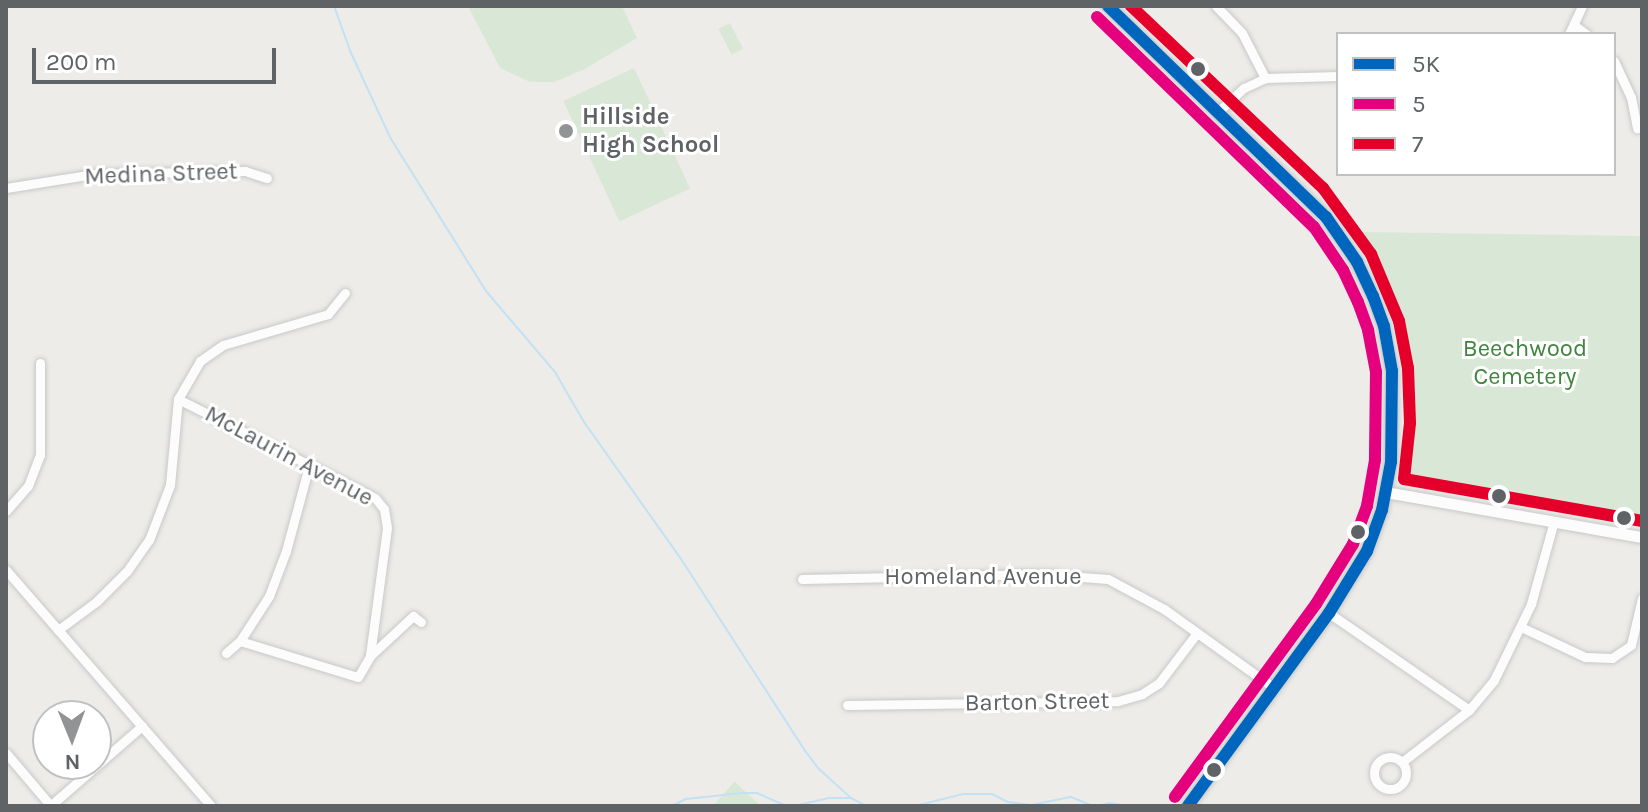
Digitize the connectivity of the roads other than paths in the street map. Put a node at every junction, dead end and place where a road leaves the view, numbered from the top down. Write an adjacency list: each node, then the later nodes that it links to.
1 (1108, 6): 8 (main road)
2 (1216, 6): 7 (street)
3 (1582, 6): 4 (street)
4 (1572, 30)
5 (1616, 65): 9 (street)
6 (1336, 76): 7 (street)
7 (1265, 78): 8 (street)
8 (1219, 111): 16 (main road)
9 (1637, 128)
10 (267, 178): 11 (street, Medina Street)
11 (6, 188)
12 (345, 293): 14 (street)
13 (40, 363): 17 (street)
14 (178, 399): 15 (street, McLaurin Avenue); 26 (street)
15 (309, 466): 28 (street); 30 (street, McLaurin Avenue)
16 (1386, 492): 18 (street); 23 (main road)
17 (6, 511)
18 (1554, 521): 19 (street); 25 (street)
19 (1642, 537)
20 (6, 570): 26 (street)
21 (802, 579): 27 (street, Homeland Avenue)
22 (1642, 598): 25 (street)
23 (1329, 613): 31 (main road); 33 (street)
24 (421, 622): 30 (street)
25 (1521, 627): 33 (street)
26 (58, 630): 34 (street)
27 (1197, 633): 31 (street, Homeland Avenue); 32 (street, Barton Street)
28 (240, 641): 29 (street); 30 (street)
29 (226, 653)
30 (374, 653)
31 (1274, 688): 39 (main road)
32 (847, 705)
33 (1469, 710): 36 (street)
34 (142, 726): 37 (street); 38 (street)
35 (6, 753): 37 (street)
36 (1402, 762)
37 (51, 806)
38 (211, 806)
39 (1188, 806)

